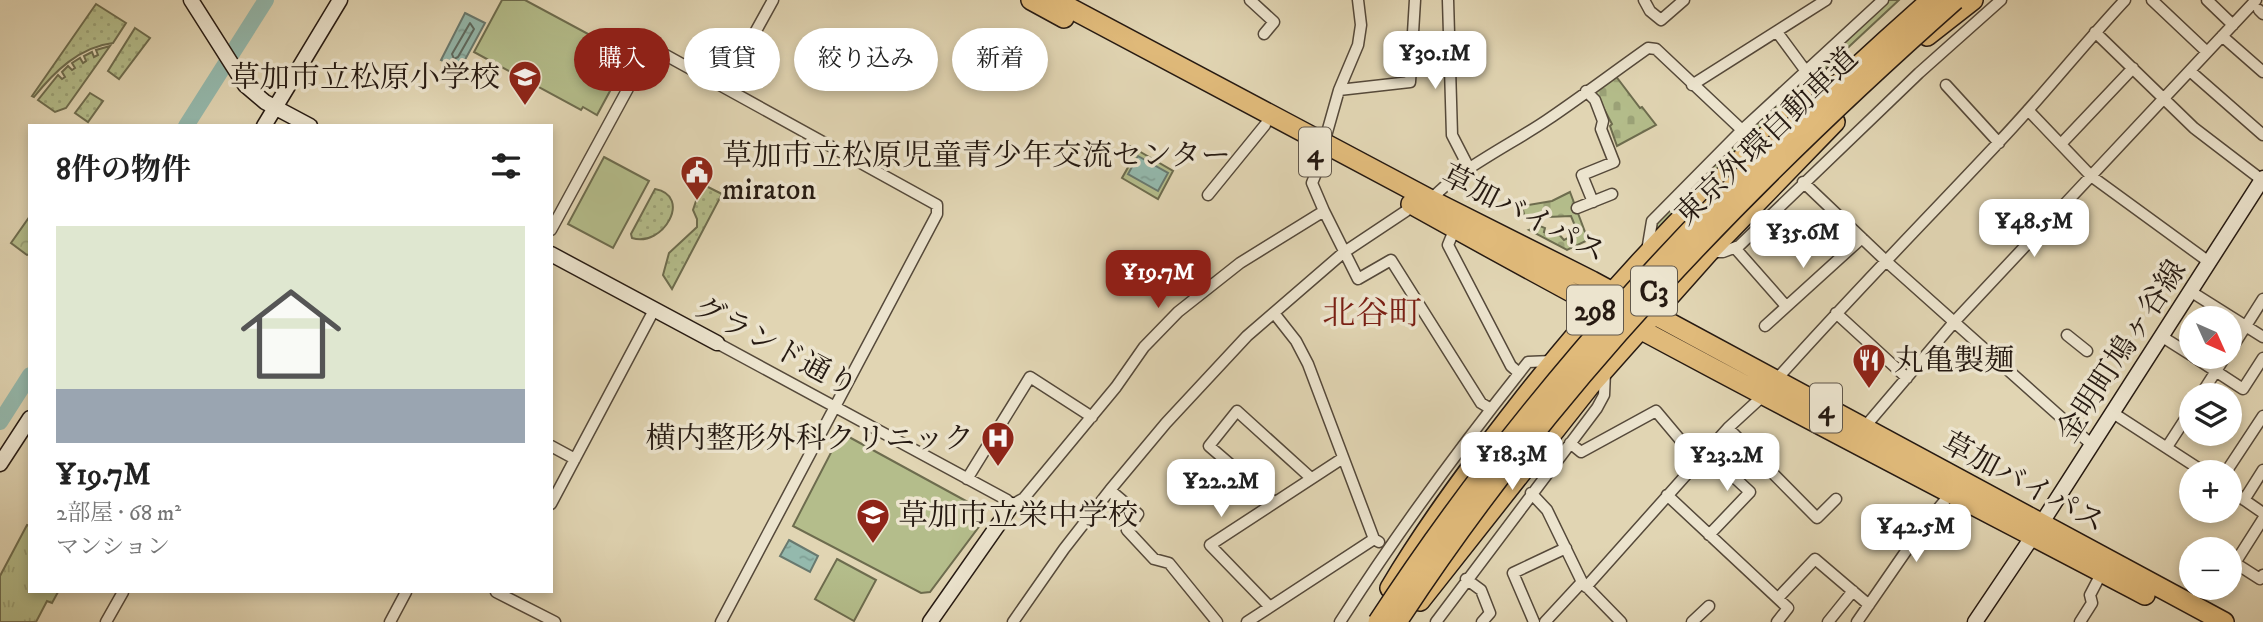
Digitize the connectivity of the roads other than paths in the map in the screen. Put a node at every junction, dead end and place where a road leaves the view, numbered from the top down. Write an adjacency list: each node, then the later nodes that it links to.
1 (191, 0): 44 (street)
2 (340, 0): 44 (street)
3 (773, 0): 25 (street)
4 (1031, 0): 48 (highway, 草加バイパス / 4)
5 (1055, 0): 53 (highway, 草加バイパス / 4)
6 (1250, 0): 28 (street)
7 (1358, 0): 40 (street)
8 (1415, 0): 40 (street)
9 (1448, 0): 54 (street)
10 (1644, 0): 11 (street)
11 (1684, 0)
12 (1826, 0): 26 (street)
13 (1883, 0): 34 (street)
14 (1918, 0): 35 (highway, 298)
15 (1931, 0): 168 (highway, 東京外環自動車道 / C3, bridge)
16 (1955, 0): 169 (highway, 東京外環自動車道 / C3, bridge)
17 (1965, 0): 30 (highway)
18 (1973, 0): 30 (highway)
19 (2001, 0): 57 (street)
20 (2125, 0): 27 (street)
21 (2152, 0): 31 (street)
22 (2207, 0): 24 (street)
23 (2259, 8): 24 (street)
24 (2233, 25): 29 (street)
25 (758, 28)
26 (1777, 32): 34 (street); 38 (street)
27 (2095, 32): 33 (street); 45 (street)
28 (1264, 34)
29 (2222, 37): 31 (street); 37 (street)
30 (1913, 47): 70 (highway)
31 (2207, 52): 36 (street)
32 (684, 65): 65 (street)
33 (2133, 68): 43 (street); 52 (street)
34 (1805, 70): 49 (street)
35 (1842, 70): 68 (highway, 298); 72 (highway, 298)
36 (2190, 71): 43 (street); 50 (street)
37 (2263, 72)
38 (1692, 85): 42 (street); 49 (street)
39 (1945, 85): 51 (street)
40 (1339, 90): 53 (street)
41 (732, 91): 106 (street)
42 (1586, 91): 54 (street); 61 (street)
43 (2165, 99): 55 (street); 56 (street)
44 (275, 108): 46 (street); 47 (street)
45 (2028, 110): 51 (street); 52 (street)
46 (265, 124)
47 (306, 124)
48 (1265, 124): 53 (highway, 草加バイパス / 4); 59 (street)
49 (1742, 130): 72 (street)
50 (2263, 135)
51 (1999, 143): 74 (street)
52 (2061, 145): 55 (street)
53 (1323, 149): 60 (highway, 草加バイパス / 4); 62 (highway, 草加バイパス / 4); 64 (street)
54 (1470, 170): 60 (street)
55 (2091, 176): 75 (street); 85 (street)
56 (2262, 179): 75 (street, 金明町鳩ヶ谷線)
57 (1803, 182): 67 (street); 69 (street)
58 (1612, 194): 61 (street)
59 (1208, 195)
60 (1432, 200): 76 (highway, 草加バイパス / 4)
61 (1593, 202): 63 (street)
62 (1412, 204): 66 (highway, 草加バイパス / 4); 71 (street)
63 (1577, 208)
64 (1324, 211): 71 (street); 109 (street)
65 (553, 226)
66 (1455, 228): 80 (highway, 草加バイパス / 4); 101 (street)
67 (1862, 238): 74 (street); 79 (street)
68 (1668, 241)
69 (1735, 248): 70 (street); 79 (street)
70 (1707, 250): 84 (highway)
71 (1343, 253): 82 (street); 107 (street)
72 (1647, 254): 76 (highway, 298)
73 (553, 255): 81 (street, グランド通り)
74 (1887, 262): 83 (street); 85 (street)
75 (2209, 262): 77 (street, 金明町鳩ヶ谷線)
76 (1612, 291): 80 (highway, 298); 84 (highway, 草加バイパス / 4)
77 (2190, 291): 87 (street); 91 (street, 金明町鳩ヶ谷線)
78 (2263, 299): 87 (street)
79 (1786, 306): 86 (street)
80 (1597, 307): 88 (highway, 草加バイパス / 4); 97 (highway, 298)
81 (654, 310): 93 (street, グランド通り); 121 (street)
82 (1274, 313): 120 (street); 129 (street)
83 (1836, 313): 102 (street); 105 (street)
84 (1654, 314): 88 (highway); 105 (highway, 草加バイパス / 4)
85 (1955, 321): 102 (street); 116 (street)
86 (1765, 326)
87 (2246, 326): 89 (street); 92 (street)
88 (1640, 330): 98 (highway); 105 (highway, 草加バイパス / 4)
89 (2242, 332)
90 (2067, 335): 95 (street)
91 (2161, 336): 94 (street); 108 (street, 金明町鳩ヶ谷線)
92 (2263, 337)
93 (717, 343): 106 (street, グランド通り)
94 (2179, 347)
95 (2087, 351)
96 (2263, 358): 100 (street)
97 (1555, 363): 101 (street); 167 (highway, 298)
98 (1605, 369): 115 (street); 157 (highway)
99 (2213, 369): 100 (street)
100 (2216, 371): 104 (street)
101 (1519, 373): 107 (street)
102 (1907, 378): 114 (street)
103 (1585, 382): 157 (highway)
104 (2208, 383)
105 (1770, 387): 112 (street); 114 (highway, 草加バイパス / 4); 130 (highway, 草加バイパス / 4)
106 (835, 407): 128 (street, グランド通り); 161 (street)
107 (1490, 409): 143 (street)
108 (2113, 413): 116 (street, 金明町鳩ヶ谷線); 118 (street)
109 (1092, 416): 128 (street); 137 (street)
110 (2263, 416): 123 (street)
111 (28, 421): 125 (street)
112 (1728, 428): 119 (street); 133 (street)
113 (2179, 428): 118 (street)
114 (1863, 429): 140 (highway, 草加バイパス / 4)
115 (1570, 443): 124 (street); 131 (street)
116 (2092, 445): 140 (street, 金明町鳩ヶ谷線)
117 (553, 447): 121 (street)
118 (2167, 447): 122 (street)
119 (1707, 452): 124 (street); 141 (street)
120 (1343, 458): 127 (street); 142 (street)
121 (575, 459): 134 (street)
122 (2186, 460)
123 (2234, 460)
124 (1698, 461): 132 (street)
125 (0, 464)
126 (2263, 470): 135 (street)
127 (1311, 478): 136 (street); 136 (street)
128 (967, 479): 137 (street, グランド通り)
129 (1110, 490): 163 (street); 164 (street)
130 (1952, 492): 140 (highway, 草加バイパス / 4); 154 (street)
131 (1531, 493): 144 (street); 147 (street)
132 (1667, 495): 141 (street); 148 (street)
133 (1836, 499)
134 (553, 500)
135 (2244, 500): 138 (street)
136 (1274, 502): 156 (street)
137 (1012, 505): 162 (street)
138 (2263, 513)
139 (2263, 519): 146 (street)
140 (2037, 530): 145 (highway, 草加バイパス / 4); 179 (street, 金明町鳩ヶ谷線); 182 (highway, 草加バイパス / 4)
141 (1709, 535): 153 (street)
142 (1374, 539): 143 (street); 156 (street)
143 (1388, 547): 166 (street)
144 (1566, 548): 148 (street); 172 (street)
145 (2102, 572): 180 (street); 181 (highway, 草加バイパス / 4)
146 (2263, 575)
147 (1466, 579): 170 (street); 171 (street)
148 (1584, 584): 173 (street); 174 (street)
149 (1853, 592): 153 (street); 154 (street); 177 (street)
150 (122, 593): 158 (street)
151 (405, 593): 159 (street)
152 (501, 593): 160 (street)
153 (1777, 598): 176 (street)
154 (1869, 605): 178 (street)
155 (1709, 606): 175 (street)
156 (1270, 607): 165 (street)
157 (1411, 614)
158 (106, 622)
159 (390, 622)
160 (555, 622)
161 (722, 622)
162 (930, 622)
163 (1013, 622)
164 (1217, 622)
165 (1247, 622)
166 (1340, 622)
167 (1368, 622)
168 (1378, 622)
169 (1397, 622)
170 (1436, 622)
171 (1482, 622)
172 (1534, 622)
173 (1545, 622)
174 (1621, 622)
175 (1692, 622)
176 (1777, 622)
177 (1828, 622)
178 (1857, 622)
179 (1975, 622)
180 (2080, 622)
181 (2197, 622)
182 (2224, 622)

